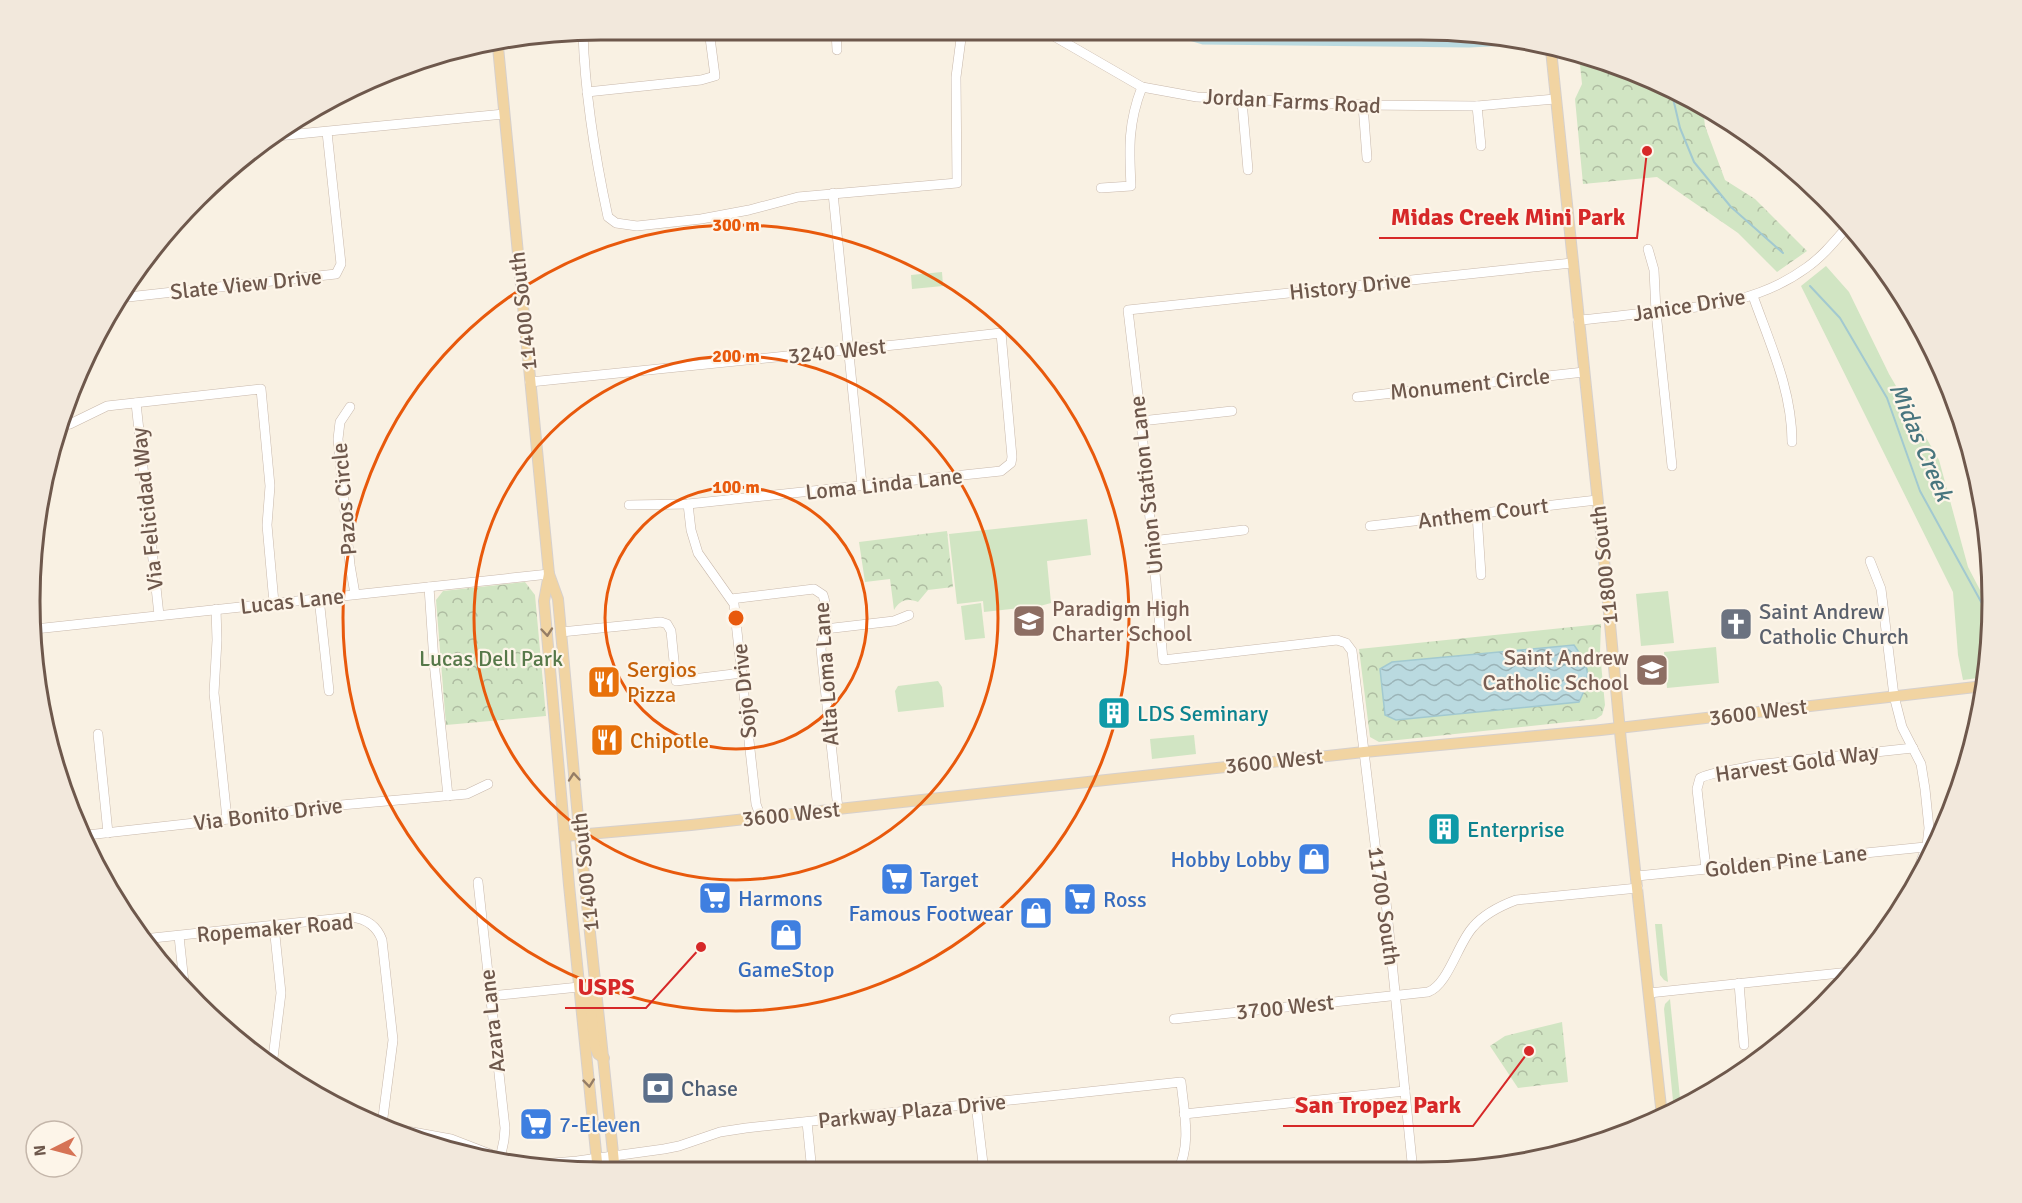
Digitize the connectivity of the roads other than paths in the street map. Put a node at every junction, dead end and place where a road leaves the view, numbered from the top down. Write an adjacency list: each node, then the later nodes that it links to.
1 (710, 40): 10 (street)
2 (836, 40): 7 (street)
3 (961, 40): 22 (street)
4 (1061, 40): 9 (street, Jordan Farms Road)
5 (584, 41): 10 (street)
6 (498, 50): 15 (main road, 11400 South)
7 (837, 50)
8 (1552, 56): 11 (main road, 11800 South)
9 (1142, 87): 12 (street, Jordan Farms Road); 21 (street)
10 (587, 92): 22 (street)
11 (1555, 99): 14 (street, Jordan Farms Road); 25 (main road, 11800 South)
12 (1242, 101): 13 (street, Jordan Farms Road); 20 (street)
13 (1363, 105): 14 (street, Jordan Farms Road); 19 (street)
14 (1477, 106): 18 (street)
15 (504, 114): 16 (street); 33 (main road, 11400 South)
16 (327, 132): 17 (street); 27 (street, Slate View Drive)
17 (290, 135)
18 (1481, 146)
19 (1367, 158)
20 (1248, 170)
21 (1101, 188)
22 (833, 193): 31 (street)
23 (1842, 232): 26 (street, Janice Drive)
24 (1648, 249): 29 (street)
25 (1572, 262): 28 (street, History Drive); 30 (main road, 11800 South)
26 (1753, 296): 29 (street, Janice Drive); 40 (street)
27 (131, 297)
28 (1128, 309): 38 (street, Union Station Lane)
29 (1656, 312): 30 (street, Janice Drive); 41 (street)
30 (1578, 320): 32 (main road, 11800 South)
31 (848, 350): 33 (street, 3240 West); 42 (street, 3240 West); 43 (street)
32 (1584, 372): 34 (street, Monument Circle); 44 (main road, 11800 South)
33 (530, 382): 52 (main road, 11400 South)
34 (1357, 397)
35 (136, 403): 39 (street); 58 (street); 60 (street, Via Felicidad Way)
36 (350, 407): 55 (street, Pazos Circle)
37 (1232, 411): 38 (street)
38 (1141, 421): 50 (street, Union Station Lane)
39 (69, 424)
40 (1792, 442)
41 (1672, 466)
42 (1007, 468): 43 (street, Loma Linda Lane)
43 (862, 485): 45 (street, Loma Linda Lane)
44 (1597, 500): 47 (street, Anthem Court); 70 (main road, 11800 South)
45 (688, 504): 46 (street, Loma Linda Lane); 57 (street, Sojo Drive)
46 (629, 505)
47 (1477, 514): 48 (street, Anthem Court); 53 (street)
48 (1370, 526)
49 (1244, 530): 50 (street)
50 (1152, 541): 65 (street, Union Station Lane)
51 (1870, 561): 69 (street)
52 (549, 574): 54 (street, Lucas Lane); 64 (main road, 11400 South); 82 (main road, 11400 South, one-way to 82)
53 (1481, 575)
54 (429, 587): 55 (street, Lucas Lane); 75 (street)
55 (355, 594): 56 (street, Lucas Lane)
56 (319, 598): 58 (street, Lucas Lane); 68 (street)
57 (731, 599): 63 (street, Alta Loma Lane); 66 (street, Sojo Drive)
58 (274, 603): 59 (street, Lucas Lane)
59 (216, 609): 60 (street, Lucas Lane); 78 (street)
60 (159, 615): 62 (street, Lucas Lane)
61 (909, 615): 63 (street)
62 (41, 628)
63 (825, 629): 76 (street, Alta Loma Lane)
64 (561, 632): 66 (street); 81 (main road, 11400 South, one-way to 64)
65 (1346, 643): 73 (street, 11700 South)
66 (742, 673): 77 (street, Sojo Drive)
67 (1975, 687): 69 (main road, 3600 West)
68 (329, 691)
69 (1894, 696): 70 (main road, 3600 West); 72 (street)
70 (1620, 728): 73 (main road, 3600 West); 86 (main road, 11800 South)
71 (98, 734): 79 (street)
72 (1913, 748): 83 (street); 85 (street, Harvest Gold Way)
73 (1364, 752): 76 (main road, 3600 West); 99 (street, 11700 South)
74 (488, 784): 75 (street, Via Bonito Drive)
75 (448, 796): 78 (street, Via Bonito Drive)
76 (838, 809): 77 (main road, 3600 West)
77 (761, 818): 81 (main road, 3600 West)
78 (227, 819): 79 (street, Via Bonito Drive)
79 (108, 832): 80 (street, Via Bonito Drive)
80 (91, 834)
81 (581, 835): 82 (main road, 3600 West); 96 (main road, 11400 South)
82 (565, 836): 88 (main road, 11400 South)
83 (1930, 837)
84 (1926, 847): 85 (street, Golden Pine Lane)
85 (1706, 869): 86 (street, Golden Pine Lane)
86 (1636, 876): 89 (main road, 11800 South)
87 (478, 882): 100 (street, Azara Lane)
88 (569, 885): 96 (main road); 97 (main road, 11400 South)
89 (1638, 888): 98 (main road, 11800 South); 99 (street, 3700 West)
90 (274, 926): 91 (street, Ropemaker Road); 103 (street); 109 (street, Ropemaker Road)
91 (179, 936): 92 (street, Ropemaker Road); 94 (street)
92 (153, 938)
93 (1840, 973): 95 (street)
94 (183, 974)
95 (1739, 983): 98 (street); 102 (street)
96 (596, 984): 104 (main road, 11400 South)
97 (579, 987): 100 (street); 104 (main road); 115 (main road, 11400 South, one-way to 115)
98 (1649, 993): 107 (main road, 11800 South)
99 (1397, 995): 101 (street, 3700 West); 105 (street, 11700 South)
100 (490, 996): 113 (street, Azara Lane)
101 (1174, 1019)
102 (1744, 1045)
103 (273, 1056)
104 (604, 1059): 114 (main road, 11400 South)
105 (1405, 1091): 108 (street); 122 (street, 11700 South)
106 (976, 1104): 108 (street, Parkway Plaza Drive); 110 (street, Parkway Plaza Drive); 120 (street)
107 (1661, 1108)
108 (1184, 1114): 121 (street, Parkway Plaza Drive)
109 (385, 1119)
110 (807, 1122): 114 (street, Parkway Plaza Drive); 119 (street)
111 (417, 1131): 112 (street)
112 (479, 1149)
113 (503, 1154)
114 (613, 1155): 115 (street, Parkway Plaza Drive); 118 (main road, 11400 South)
115 (596, 1157): 116 (street, Parkway Plaza Drive); 117 (main road, 11400 South)
116 (575, 1161)
117 (597, 1162)
118 (614, 1162)
119 (811, 1162)
120 (983, 1162)
121 (1181, 1162)
122 (1412, 1162)

